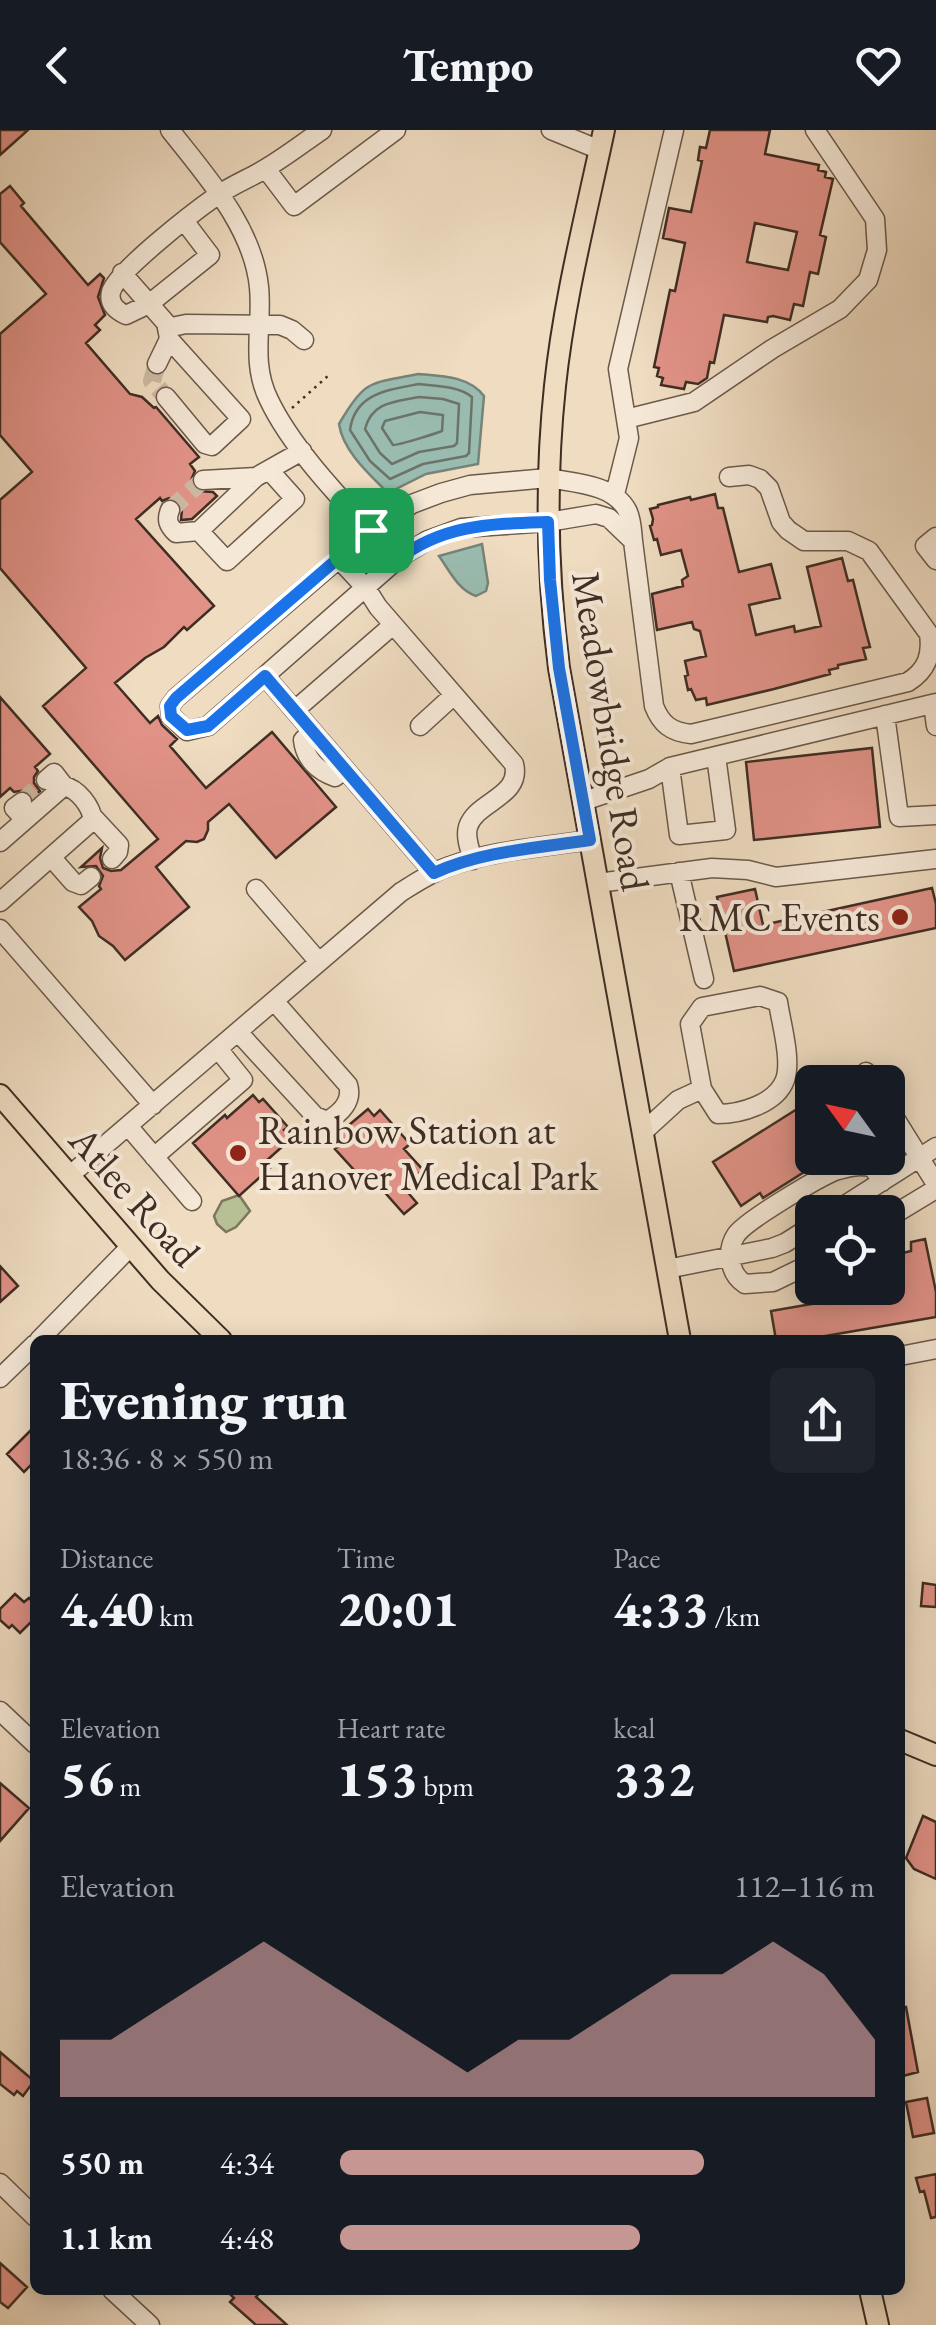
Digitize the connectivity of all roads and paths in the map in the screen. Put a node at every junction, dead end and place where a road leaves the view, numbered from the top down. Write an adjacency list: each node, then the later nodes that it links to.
1 (170, 130): 9 (street)
2 (322, 130): 8 (street)
3 (396, 130): 8 (street)
4 (551, 130): 7 (street)
5 (674, 130): 19 (street)
6 (816, 130): 19 (street)
7 (602, 140): 24 (main road, Meadowbridge Road)
8 (266, 169): 9 (street)
9 (218, 194): 10 (street); 13 (street)
10 (185, 222): 11 (street); 12 (street)
11 (122, 273): 12 (street); 12 (street)
12 (149, 304): 14 (street)
13 (258, 325): 14 (street); 15 (street); 20 (street)
14 (168, 333): 16 (street); 18 (street)
15 (304, 340)
16 (157, 364)
17 (330, 376): 20 (path)
18 (166, 397)
19 (626, 418): 26 (street)
20 (280, 419): 21 (street)
21 (302, 451): 22 (street); 30 (street)
22 (262, 474): 25 (street); 29 (street); 29 (street)
23 (728, 477): 32 (street)
24 (548, 478): 26 (street); 28 (main road, Meadowbridge Road); 30 (street)
25 (203, 480)
26 (615, 494): 32 (street)
27 (170, 510): 29 (street)
28 (548, 522): 32 (street); 34 (street); 47 (main road, Meadowbridge Road)
29 (199, 530)
30 (371, 530): 33 (street); 34 (street)
31 (936, 537): 35 (street)
32 (633, 541)
33 (338, 558): 36 (street); 38 (street)
34 (397, 560): 36 (street)
35 (936, 560)
36 (366, 588): 37 (street); 38 (street)
37 (393, 625): 39 (street); 41 (street)
38 (265, 676): 41 (street)
39 (454, 695): 43 (street); 55 (street)
40 (935, 703): 42 (street); 44 (street)
41 (294, 710): 57 (street)
42 (886, 715): 45 (street); 48 (street)
43 (420, 726)
44 (936, 726)
45 (716, 756): 46 (street); 46 (street)
46 (670, 767): 47 (street)
47 (584, 801): 50 (main road, Meadowbridge Road)
48 (936, 814)
49 (92, 816): 51 (street); 52 (street); 54 (street)
50 (590, 840): 55 (street); 59 (main road, Meadowbridge Road)
51 (0, 842)
52 (50, 857): 58 (street); 61 (street)
53 (936, 859): 56 (street)
54 (112, 860)
55 (472, 860): 57 (street)
56 (679, 872): 59 (street); 64 (street)
57 (434, 873): 63 (street)
58 (91, 877)
59 (598, 883): 72 (main road, Meadowbridge Road)
60 (256, 888): 63 (street)
61 (0, 902)
62 (0, 929): 70 (street)
63 (319, 962): 65 (street)
64 (704, 979)
65 (274, 1001): 66 (street); 66 (street)
66 (238, 1032): 67 (street)
67 (218, 1050): 70 (street); 75 (street)
68 (702, 1089): 68 (street); 72 (street)
69 (0, 1095): 77 (main road, Atlee Road)
70 (153, 1105): 71 (street)
71 (128, 1126): 75 (street); 77 (street)
72 (643, 1132): 86 (main road, Meadowbridge Road)
73 (905, 1134): 76 (street)
74 (936, 1147): 76 (street)
75 (154, 1157): 81 (street)
76 (920, 1158): 78 (street); 79 (street)
77 (70, 1176): 84 (main road, Atlee Road)
78 (882, 1182): 80 (street); 85 (street)
79 (936, 1186): 82 (street)
80 (861, 1195)
81 (192, 1201)
82 (905, 1207)
83 (795, 1237): 85 (street)
84 (132, 1246): 88 (street); 89 (main road, Atlee Road)
85 (730, 1256): 86 (street); 87 (street)
86 (668, 1269): 90 (main road, Meadowbridge Road)
87 (795, 1272)
88 (44, 1335)
89 (216, 1335)
90 (679, 1335)
91 (30, 1349): 94 (street)
92 (936, 1349): 93 (street)
93 (905, 1355)
94 (0, 1378)
95 (0, 1711): 96 (street)
96 (30, 1739)
97 (905, 1742): 98 (main road)
98 (936, 1755)
99 (0, 2183): 100 (street)
100 (30, 2211)
101 (117, 2295): 103 (street)
102 (871, 2295): 104 (main road)
103 (150, 2325)
104 (878, 2325)

